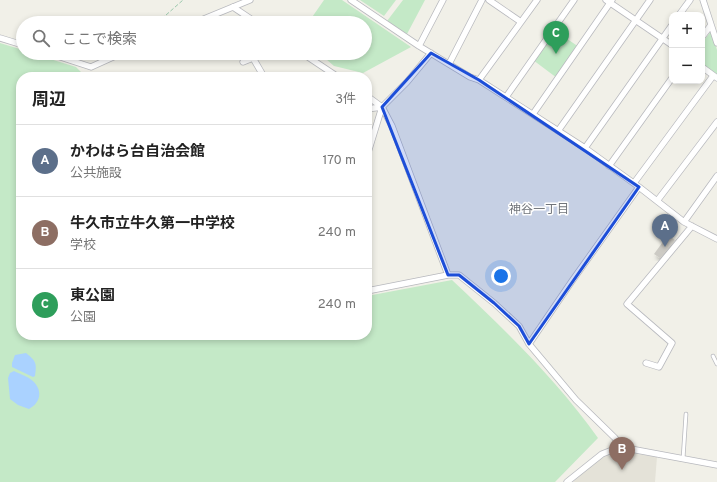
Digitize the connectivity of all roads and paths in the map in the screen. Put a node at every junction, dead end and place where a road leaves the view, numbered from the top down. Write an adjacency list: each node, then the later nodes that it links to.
1 (183, 0): 15 (path)
2 (250, 0): 13 (street)
3 (351, 0): 28 (street)
4 (443, 0): 28 (street)
5 (482, 0): 36 (street)
6 (490, 0): 19 (street)
7 (537, 0): 19 (street)
8 (574, 0): 43 (street)
9 (650, 0): 18 (street)
10 (690, 0): 14 (street)
11 (703, 0): 20 (street)
12 (609, 1): 18 (street); 47 (street)
13 (233, 7): 16 (street); 17 (street)
14 (681, 12)
15 (166, 16)
16 (211, 16)
17 (246, 16)
18 (636, 20): 24 (street); 49 (street)
19 (521, 22): 41 (street)
20 (711, 25): 22 (street); 27 (street)
21 (669, 29): 24 (street)
22 (705, 33)
23 (0, 38): 25 (street)
24 (663, 38): 26 (street); 51 (street)
25 (16, 43)
26 (669, 43)
27 (717, 43)
28 (420, 46): 29 (street)
29 (431, 53): 36 (street); 45 (street)
30 (70, 60): 31 (street)
31 (106, 60)
32 (248, 60): 35 (street)
33 (254, 60): 38 (street)
34 (312, 60): 39 (street)
35 (243, 62)
36 (449, 64): 41 (street)
37 (705, 69): 40 (street)
38 (261, 72)
39 (330, 72)
40 (715, 77): 54 (street)
41 (479, 80): 43 (street)
42 (669, 82): 52 (street)
43 (506, 97): 47 (street)
44 (372, 100): 45 (street)
45 (382, 107): 46 (street); 50 (street); 59 (street)
46 (372, 108)
47 (533, 114): 49 (street)
48 (717, 122): 55 (street)
49 (558, 131): 51 (street)
50 (372, 133)
51 (585, 148): 52 (street)
52 (609, 166): 54 (street)
53 (717, 176): 56 (street)
54 (636, 185): 55 (street); 61 (street)
55 (657, 200): 56 (street)
56 (684, 222): 57 (street)
57 (692, 226): 58 (street); 63 (street)
58 (717, 239)
59 (448, 275): 60 (street); 61 (street)
60 (372, 290)
61 (528, 344): 66 (street)
62 (713, 356): 64 (lane)
63 (646, 363)
64 (717, 364)
65 (686, 414): 67 (lane)
66 (620, 447): 67 (street); 69 (street)
67 (683, 459): 68 (street)
68 (717, 465)
69 (567, 482)

